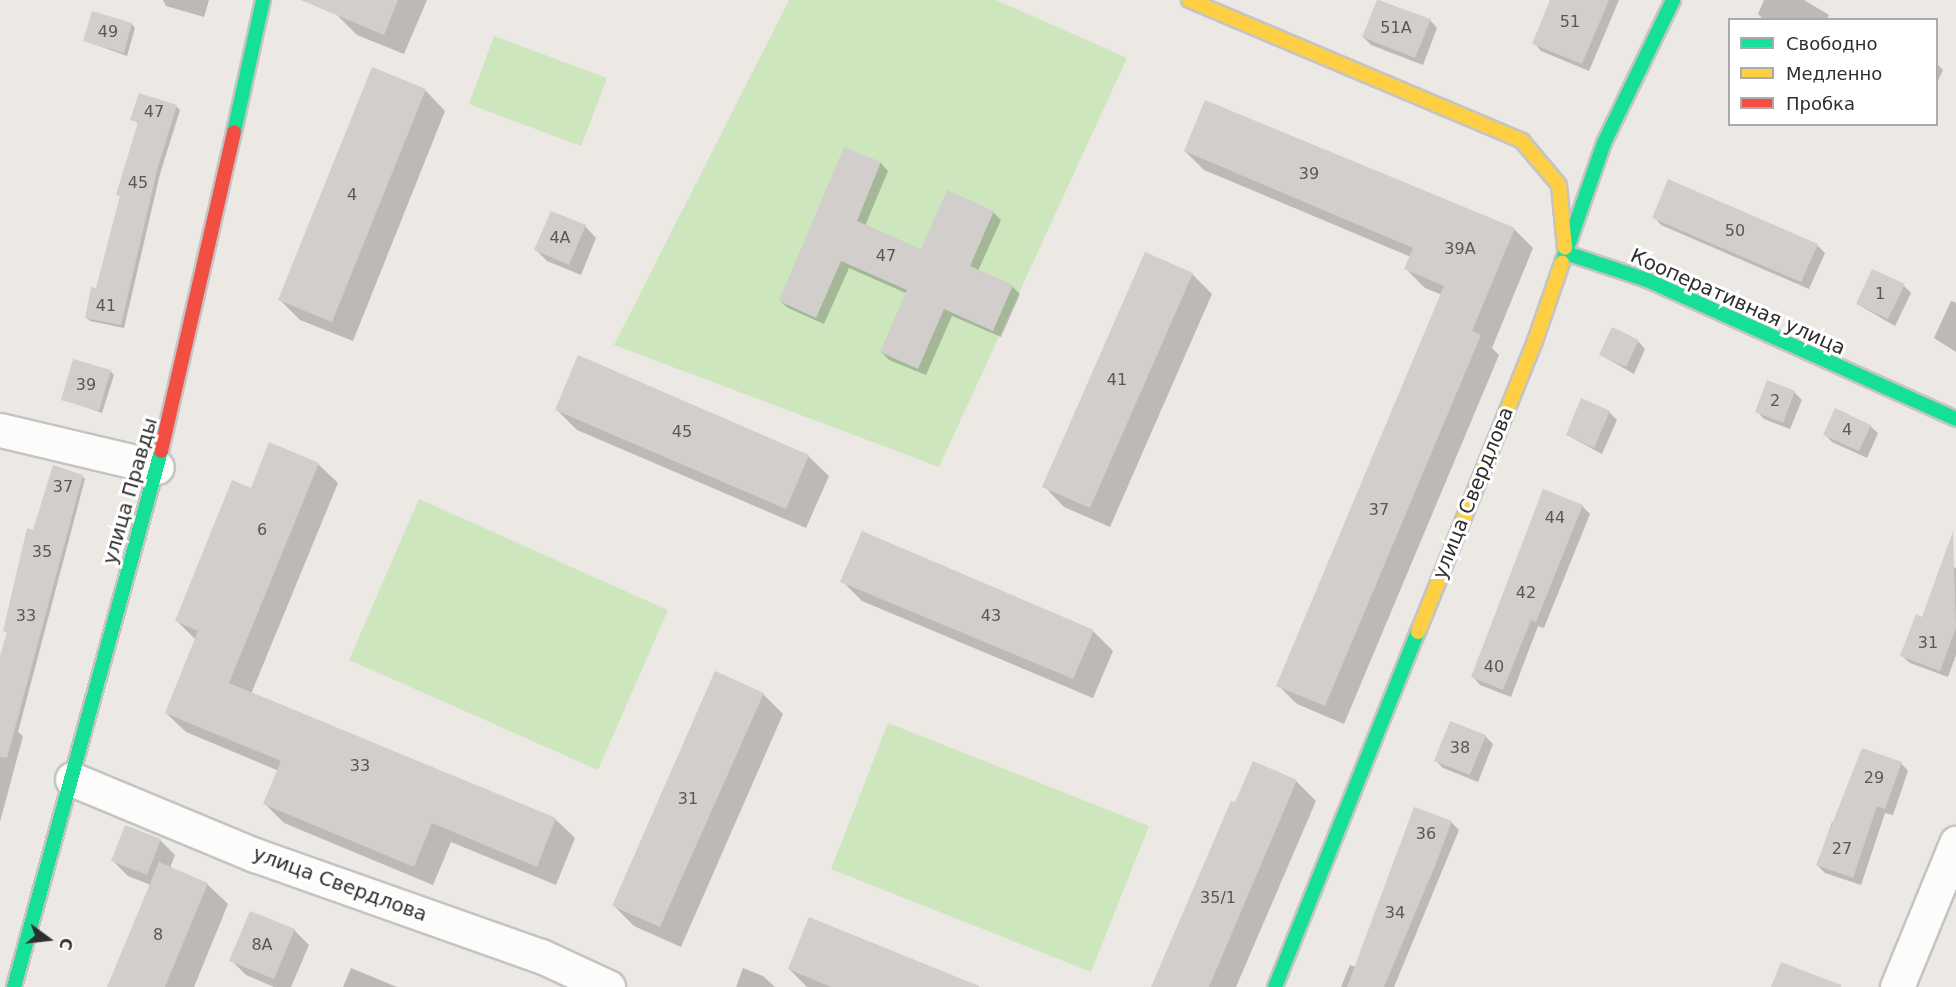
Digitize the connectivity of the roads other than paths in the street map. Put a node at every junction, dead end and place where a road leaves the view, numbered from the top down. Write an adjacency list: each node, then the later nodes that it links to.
1 (263, 0): 7 (street, улица Правды)
2 (1189, 0): 4 (street)
3 (1673, 0): 4 (street, улица Свердлова)
4 (1566, 253): 5 (street, Кооперативная улица); 12 (street, улица Свердлова)
5 (1956, 419)
6 (0, 430): 7 (street)
7 (158, 467): 8 (street, улица Правды)
8 (72, 779): 10 (street, улица Правды); 11 (street, улица Свердлова)
9 (1956, 843): 13 (street)
10 (14, 987)
11 (608, 987)
12 (1275, 987)
13 (1897, 987)

